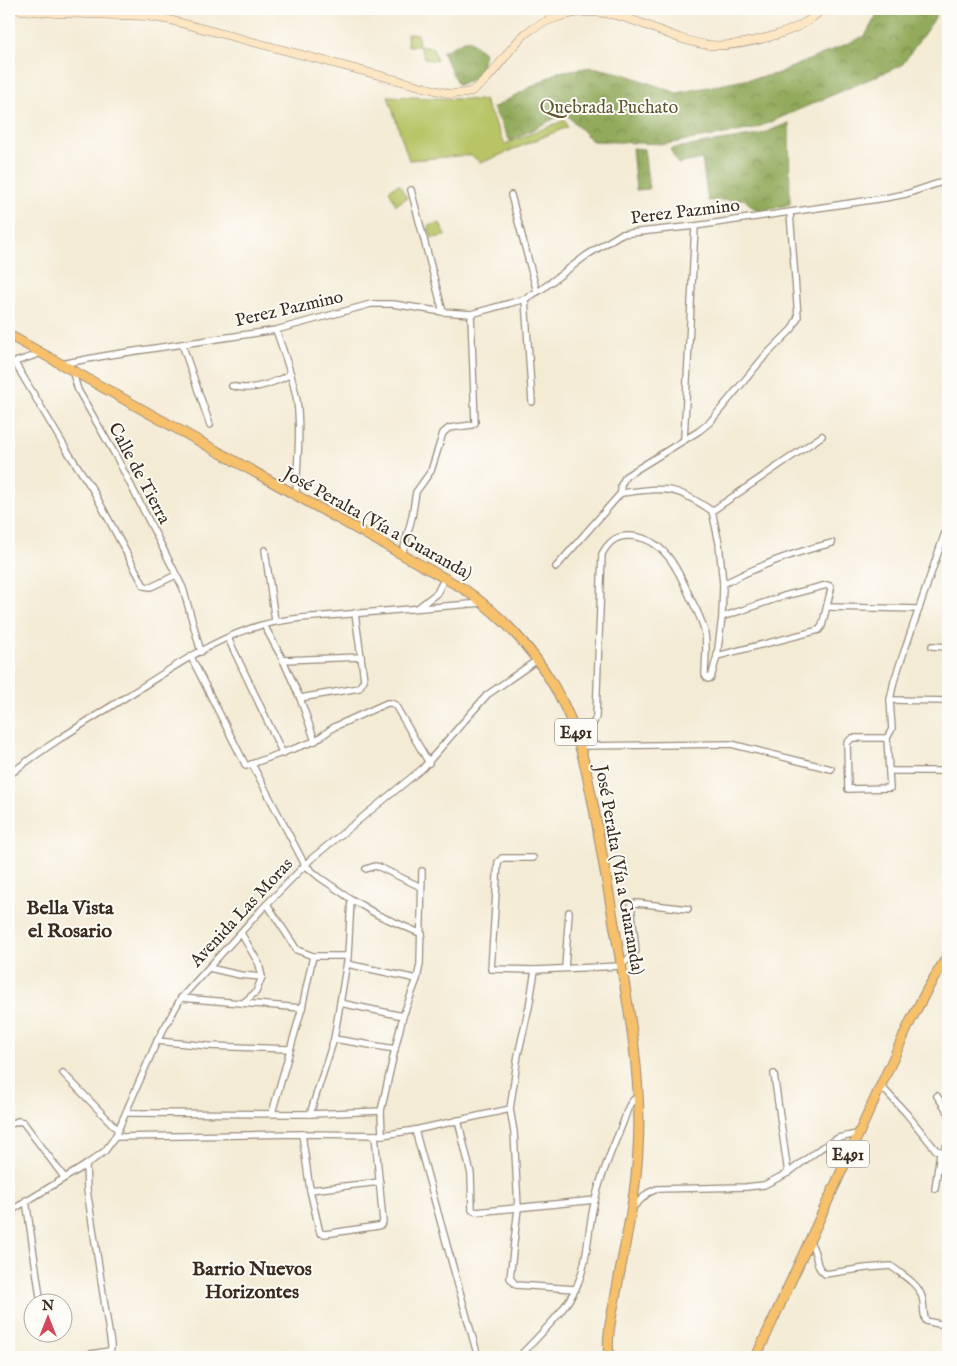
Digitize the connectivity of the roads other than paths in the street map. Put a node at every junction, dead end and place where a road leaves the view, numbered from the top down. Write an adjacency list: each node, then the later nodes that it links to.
1 (10, 9): 2 (main road)
2 (822, 9)
3 (948, 180): 6 (street, Perez Pazmino)
4 (412, 190): 10 (street)
5 (511, 195): 8 (street)
6 (790, 213): 7 (street, Perez Pazmino); 24 (street)
7 (694, 226): 8 (street, Perez Pazmino); 24 (street)
8 (537, 292): 9 (street, Perez Pazmino)
9 (525, 299): 11 (street, Perez Pazmino); 21 (street)
10 (443, 312): 11 (street, Perez Pazmino); 12 (street, Perez Pazmino)
11 (471, 314): 32 (street)
12 (276, 330): 14 (street, Perez Pazmino); 19 (street)
13 (9, 335): 15 (highway, José Peralta (Vía a Guaranda) / E491)
14 (182, 344): 17 (street, Perez Pazmino); 22 (street)
15 (42, 353): 16 (street); 17 (highway, José Peralta (Vía a Guaranda) / E491)
16 (12, 364): 34 (street)
17 (61, 364): 18 (highway, José Peralta (Vía a Guaranda) / E491)
18 (72, 370): 26 (highway, José Peralta (Vía a Guaranda) / E491); 34 (street, Calle de Tierra)
19 (291, 374): 20 (street); 26 (street)
20 (232, 386)
21 (532, 402)
22 (210, 425)
23 (822, 436): 27 (street)
24 (684, 439): 25 (street)
25 (621, 494): 27 (street); 33 (street)
26 (296, 495): 32 (highway, José Peralta (Vía a Guaranda) / E491)
27 (712, 511): 36 (street)
28 (948, 524): 29 (street)
29 (947, 533): 40 (street)
30 (832, 543): 36 (street)
31 (266, 550): 43 (street)
32 (402, 554): 35 (highway, José Peralta (Vía a Guaranda) / E491)
33 (556, 567)
34 (176, 575): 48 (street, Calle de Tierra)
35 (445, 577): 37 (highway, José Peralta (Vía a Guaranda) / E491); 38 (street)
36 (723, 584): 42 (street)
37 (483, 603): 38 (street); 53 (highway, José Peralta (Vía a Guaranda) / E491)
38 (419, 607): 41 (street)
39 (827, 607): 40 (street); 42 (street); 50 (street)
40 (919, 609): 55 (street)
41 (355, 614): 43 (street); 49 (street)
42 (722, 617): 50 (street)
43 (275, 621): 44 (street)
44 (264, 625): 45 (street); 52 (street)
45 (228, 638): 48 (street); 61 (street)
46 (932, 646): 47 (street)
47 (948, 647)
48 (201, 652): 51 (street)
49 (361, 656): 52 (street); 54 (street)
50 (717, 656): 57 (street)
51 (191, 657): 63 (street); 67 (street)
52 (283, 660): 54 (street)
53 (537, 660): 57 (highway, José Peralta (Vía a Guaranda) / E491); 62 (street, Avenida Las Moras)
54 (300, 698): 59 (street)
55 (890, 700): 56 (street); 58 (street)
56 (948, 701)
57 (576, 734): 60 (highway, José Peralta (Vía a Guaranda) / E491)
58 (887, 738): 65 (street); 65 (street)
59 (315, 741): 61 (street); 62 (street)
60 (580, 746): 64 (street); 83 (highway, José Peralta (Vía a Guaranda) / E491)
61 (283, 754): 63 (street)
62 (429, 763): 69 (street, Avenida Las Moras)
63 (252, 764): 69 (street)
64 (831, 770)
65 (889, 771): 66 (street)
66 (948, 771)
67 (9, 775)
68 (533, 858): 86 (street)
69 (305, 866): 73 (street); 74 (street, Avenida Las Moras)
70 (366, 869): 72 (street)
71 (422, 871): 72 (street)
72 (421, 887): 78 (street)
73 (351, 899): 78 (street); 80 (street)
74 (267, 904): 77 (street, Avenida Las Moras); 79 (street)
75 (688, 909): 83 (street)
76 (569, 912): 85 (street)
77 (241, 933): 84 (street, Avenida Las Moras); 87 (street)
78 (422, 934): 88 (street)
79 (313, 956): 80 (street); 92 (street)
80 (348, 956): 82 (street)
81 (948, 959): 100 (highway, E491)
82 (347, 964): 88 (street); 90 (street)
83 (621, 966): 85 (street); 101 (highway, José Peralta (Vía a Guaranda) / E491)
84 (209, 968): 87 (street); 89 (street, Avenida Las Moras)
85 (565, 968): 86 (street)
86 (535, 970): 103 (street)
87 (262, 977): 91 (street)
88 (417, 979): 93 (street)
89 (181, 998): 91 (street); 95 (street, Avenida Las Moras)
90 (340, 1002): 93 (street); 94 (street)
91 (243, 1003): 92 (street)
92 (302, 1008): 96 (street)
93 (403, 1016): 97 (street)
94 (334, 1039): 97 (street); 108 (street)
95 (157, 1041): 96 (street); 105 (street, Avenida Las Moras)
96 (289, 1049): 107 (street)
97 (395, 1049): 104 (street)
98 (63, 1073): 111 (street)
99 (774, 1074): 121 (street)
100 (881, 1086): 114 (highway, E491); 119 (street)
101 (638, 1096): 127 (street); 129 (highway, José Peralta (Vía a Guaranda) / E491)
102 (937, 1096): 106 (street)
103 (510, 1109): 109 (street); 128 (street)
104 (381, 1111): 108 (street); 116 (street)
105 (127, 1112): 107 (street); 111 (street, Avenida Las Moras)
106 (948, 1112)
107 (272, 1113): 108 (street)
108 (310, 1114)
109 (458, 1120): 112 (street); 128 (street)
110 (9, 1125): 122 (street)
111 (118, 1130): 117 (street, Avenida Las Moras)
112 (415, 1130): 116 (street); 136 (street)
113 (302, 1134): 115 (street); 117 (street); 125 (street)
114 (857, 1134): 121 (street); 131 (highway, E491)
115 (375, 1135): 116 (street); 123 (street)
116 (382, 1135)
117 (115, 1137): 120 (street, Avenida Las Moras)
118 (948, 1143): 119 (street)
119 (940, 1152): 124 (street)
120 (86, 1165): 122 (street, Avenida Las Moras); 135 (street)
121 (788, 1173): 129 (street)
122 (64, 1177): 126 (street, Avenida Las Moras)
123 (380, 1182): 125 (street); 125 (street)
124 (934, 1189)
125 (310, 1190)
126 (26, 1200): 130 (street, Avenida Las Moras); 133 (street)
127 (595, 1200): 128 (street); 132 (street)
128 (518, 1208): 132 (street)
129 (631, 1209): 138 (highway, José Peralta (Vía a Guaranda) / E491)
130 (9, 1212)
131 (810, 1242): 134 (street); 139 (highway, E491)
132 (575, 1289): 137 (street)
133 (40, 1294)
134 (948, 1323)
135 (82, 1357)
136 (478, 1357)
137 (519, 1357)
138 (610, 1357)
139 (756, 1357)

